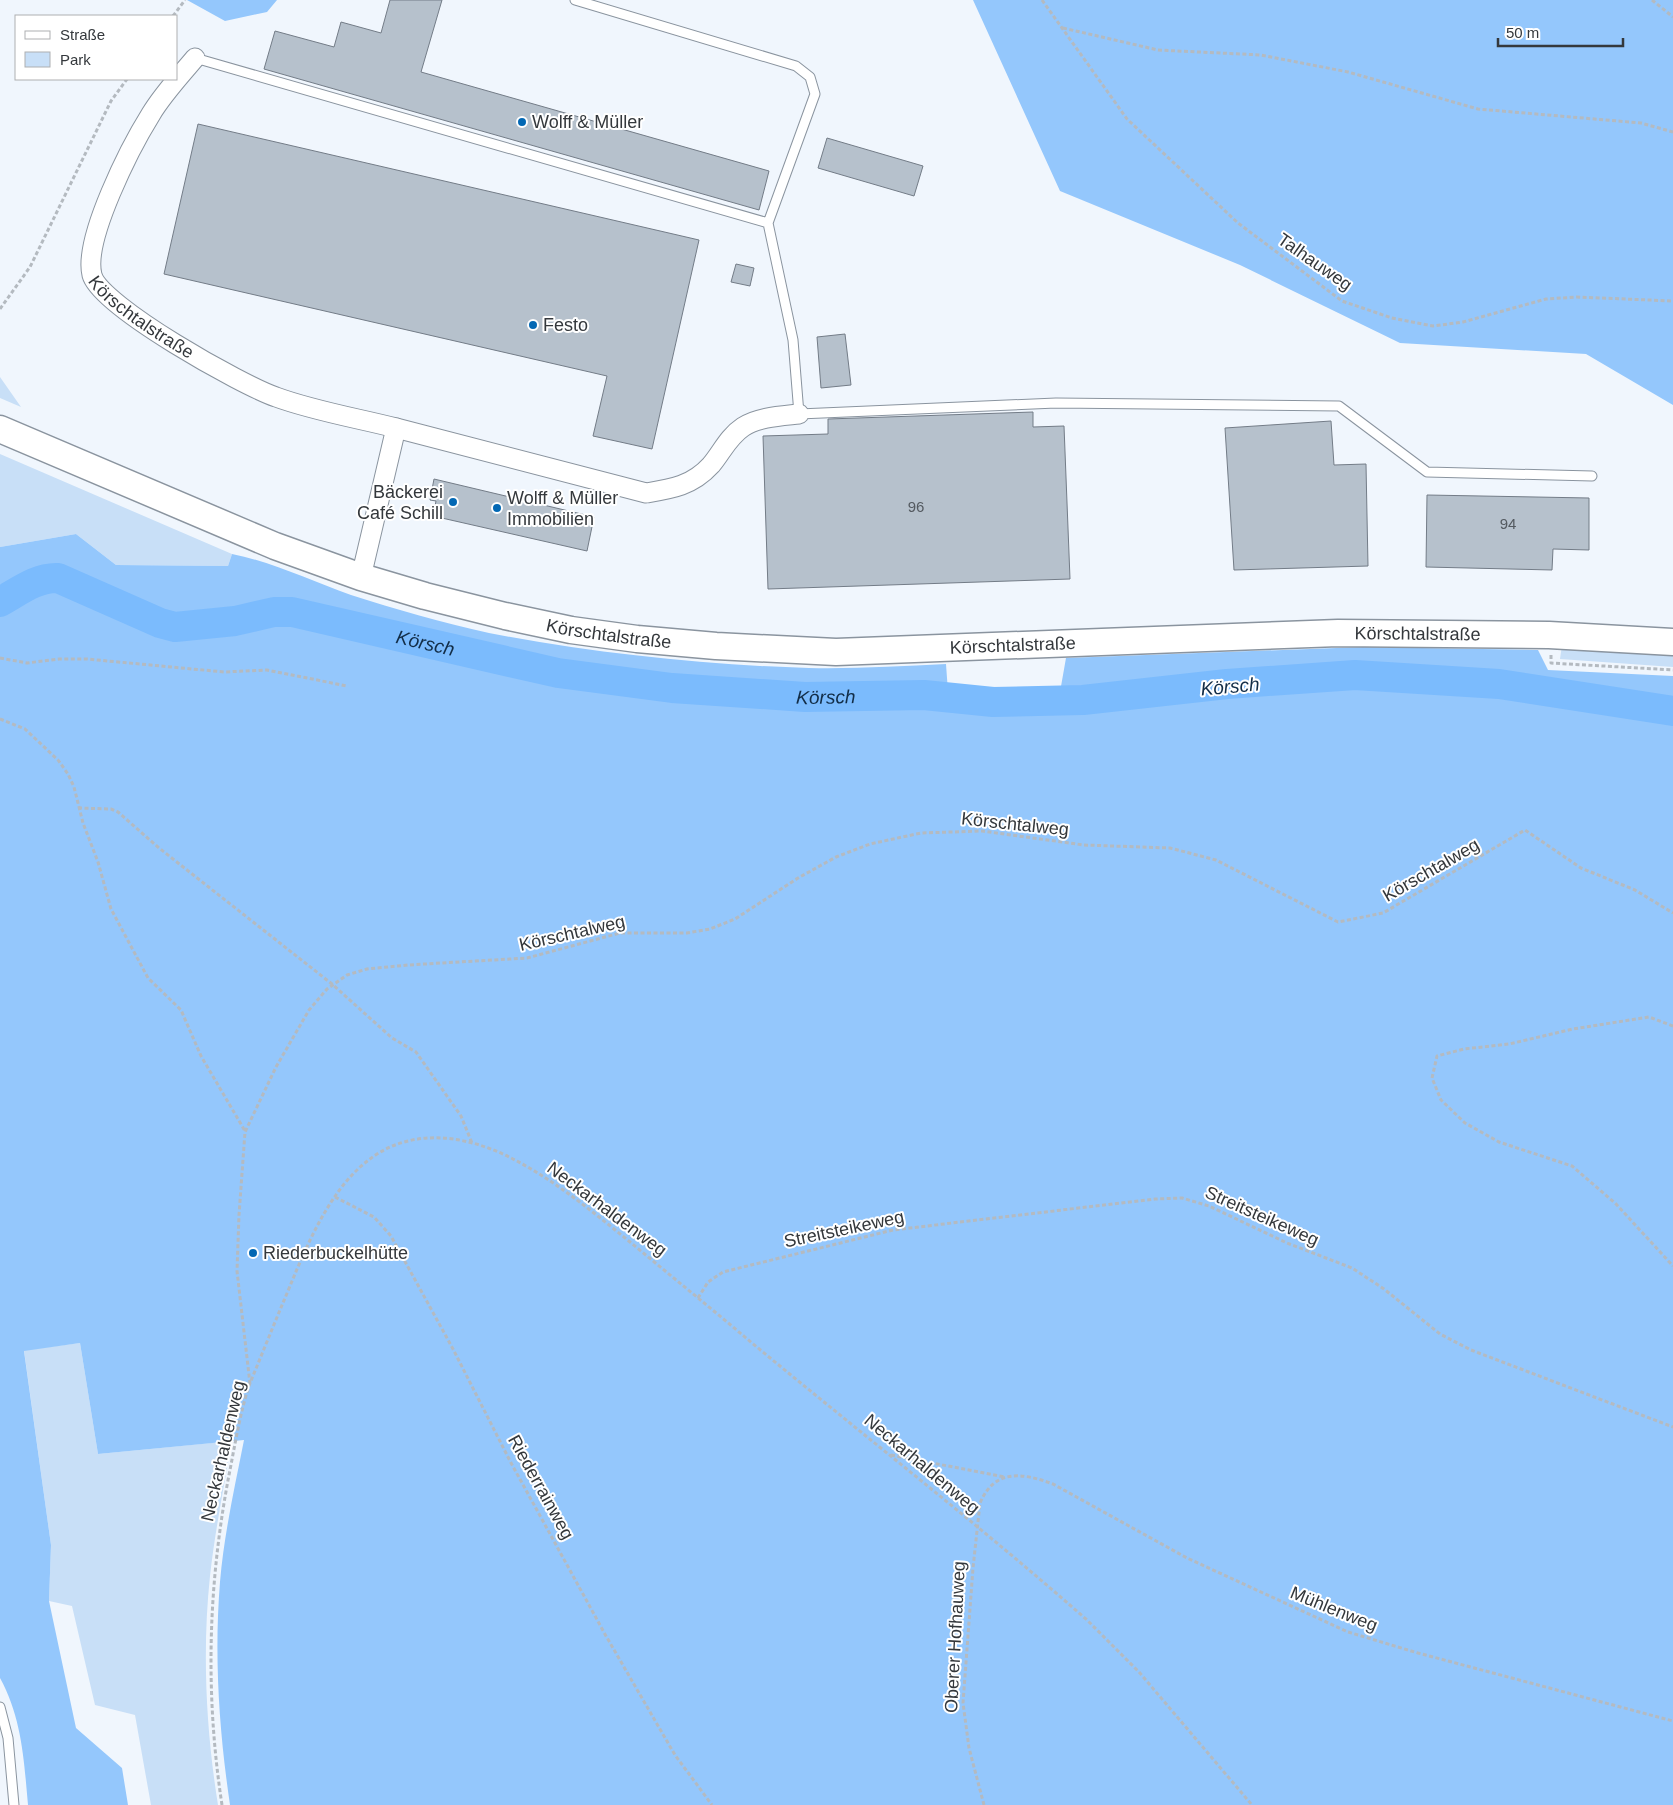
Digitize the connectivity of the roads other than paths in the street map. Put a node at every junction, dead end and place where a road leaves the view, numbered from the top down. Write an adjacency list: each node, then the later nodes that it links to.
1 (575, 0): 5 (lane)
2 (195, 58): 3 (street, Körschtalstraße); 5 (lane)
3 (178, 79)
4 (177, 80): 7 (street, Körschtalstraße)
5 (768, 222): 6 (lane)
6 (798, 414): 7 (street, Körschtalstraße); 9 (lane)
7 (396, 428): 10 (street)
8 (0, 429): 10 (main road, Körschtalstraße)
9 (1592, 476)
10 (361, 577): 11 (main road, Körschtalstraße)
11 (1673, 642)
12 (0, 1707): 13 (lane)
13 (14, 1805)

